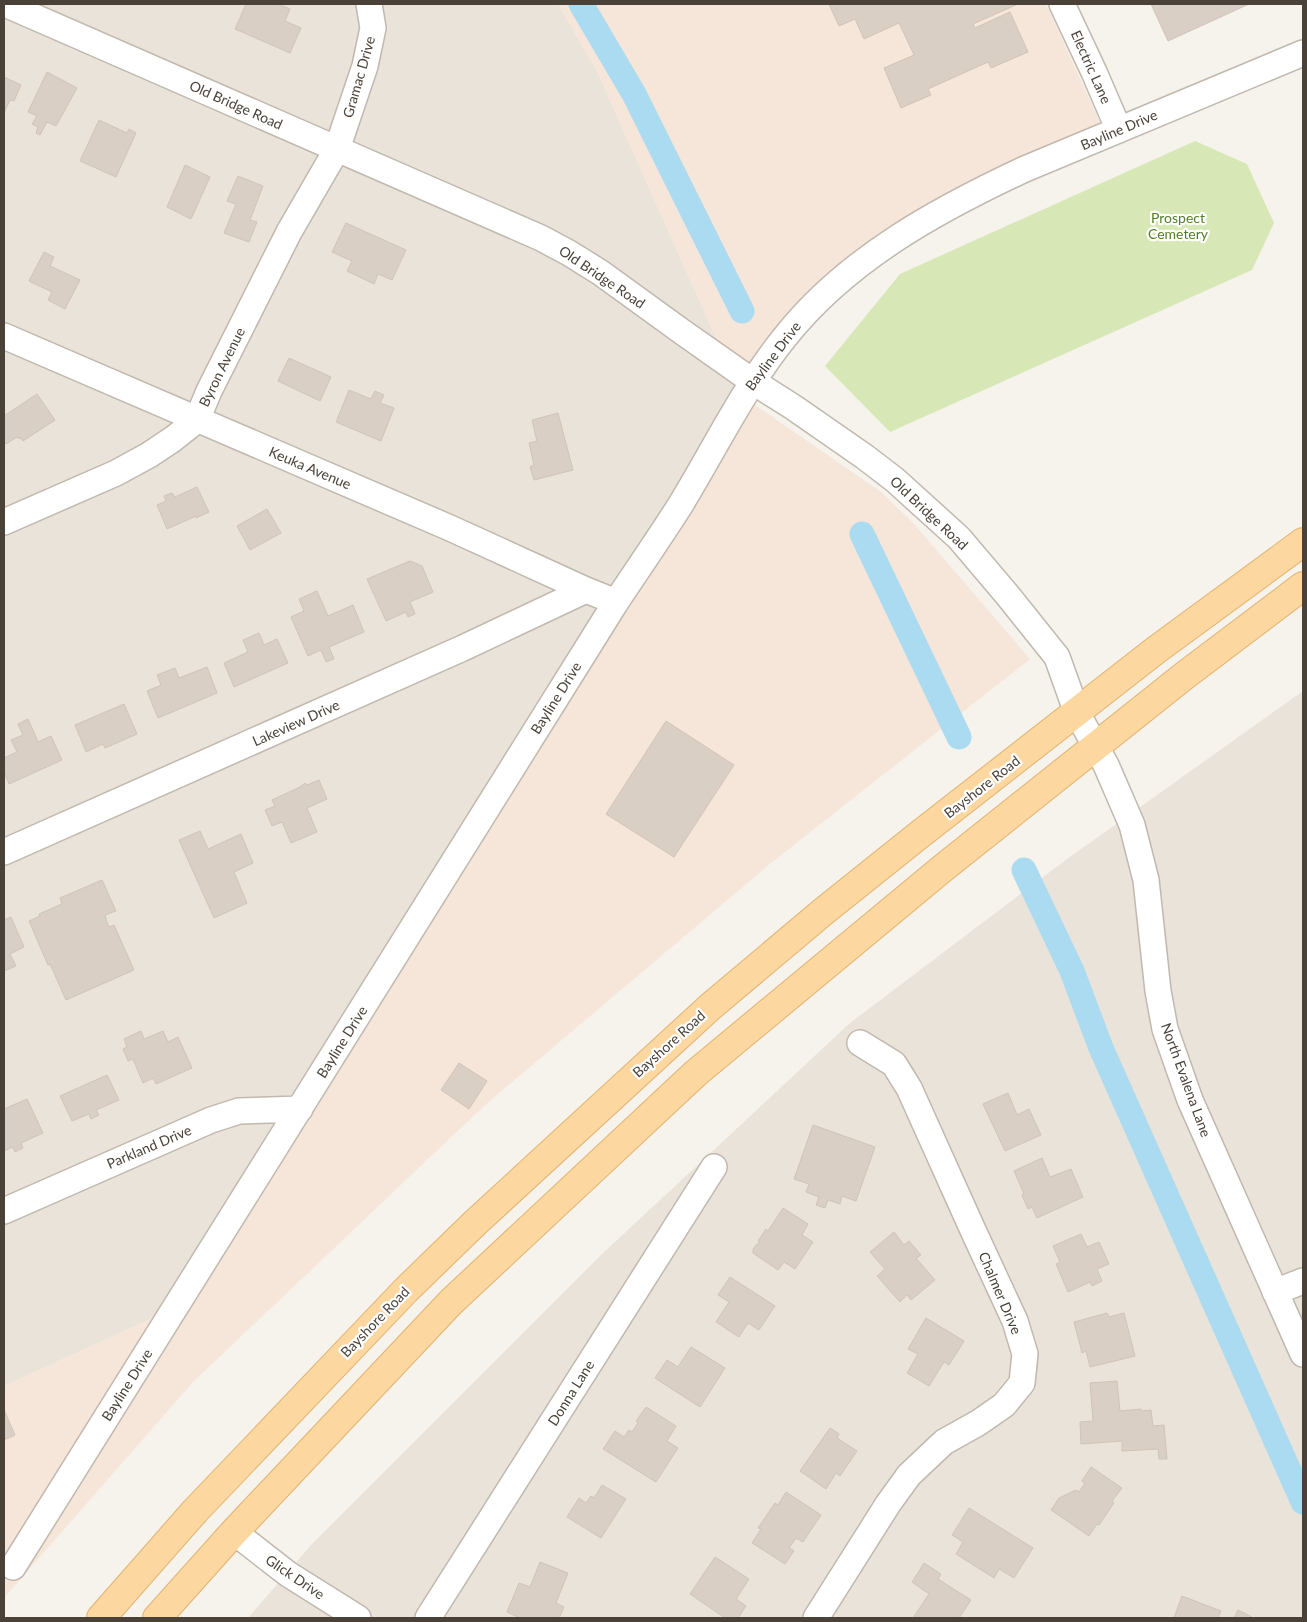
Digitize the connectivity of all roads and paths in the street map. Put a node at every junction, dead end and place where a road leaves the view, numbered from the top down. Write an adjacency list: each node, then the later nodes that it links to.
1 (5, 4): 6 (street, Old Bridge Road)
2 (369, 4): 6 (street, Gramac Drive)
3 (1062, 4): 5 (street, Electric Lane)
4 (1303, 53): 5 (street, Bayline Drive)
5 (1119, 130): 8 (street, Bayline Drive)
6 (337, 149): 8 (street, Old Bridge Road); 9 (street, Byron Avenue)
7 (4, 336): 9 (street, Keuka Avenue)
8 (752, 381): 14 (street, Bayline Drive); 15 (street, Old Bridge Road)
9 (197, 420): 10 (street, Byron Avenue); 13 (street, Keuka Avenue)
10 (4, 522)
11 (1303, 542): 15 (main road, Bayshore Road)
12 (1303, 586): 16 (main road)
13 (586, 590): 14 (street, Keuka Avenue); 17 (street, Lakeview Drive)
14 (616, 602): 19 (street, Bayline Drive)
15 (1077, 713): 16 (street, North Evalena Lane); 27 (main road, Bayshore Road)
16 (1096, 746): 23 (street, North Evalena Lane); 25 (main road)
17 (4, 852)
18 (860, 1043): 31 (street, Chalmer Drive)
19 (300, 1109): 21 (street, Parkland Drive); 26 (street, Bayline Drive)
20 (714, 1167): 30 (street, Donna Lane)
21 (4, 1211)
22 (1303, 1280): 23 (street)
23 (1275, 1292): 24 (street, North Evalena Lane)
24 (1303, 1354)
25 (234, 1532): 28 (main road); 29 (street, Glick Drive)
26 (13, 1567)
27 (101, 1618)
28 (157, 1618)
29 (358, 1618)
30 (428, 1618)
31 (816, 1618)

